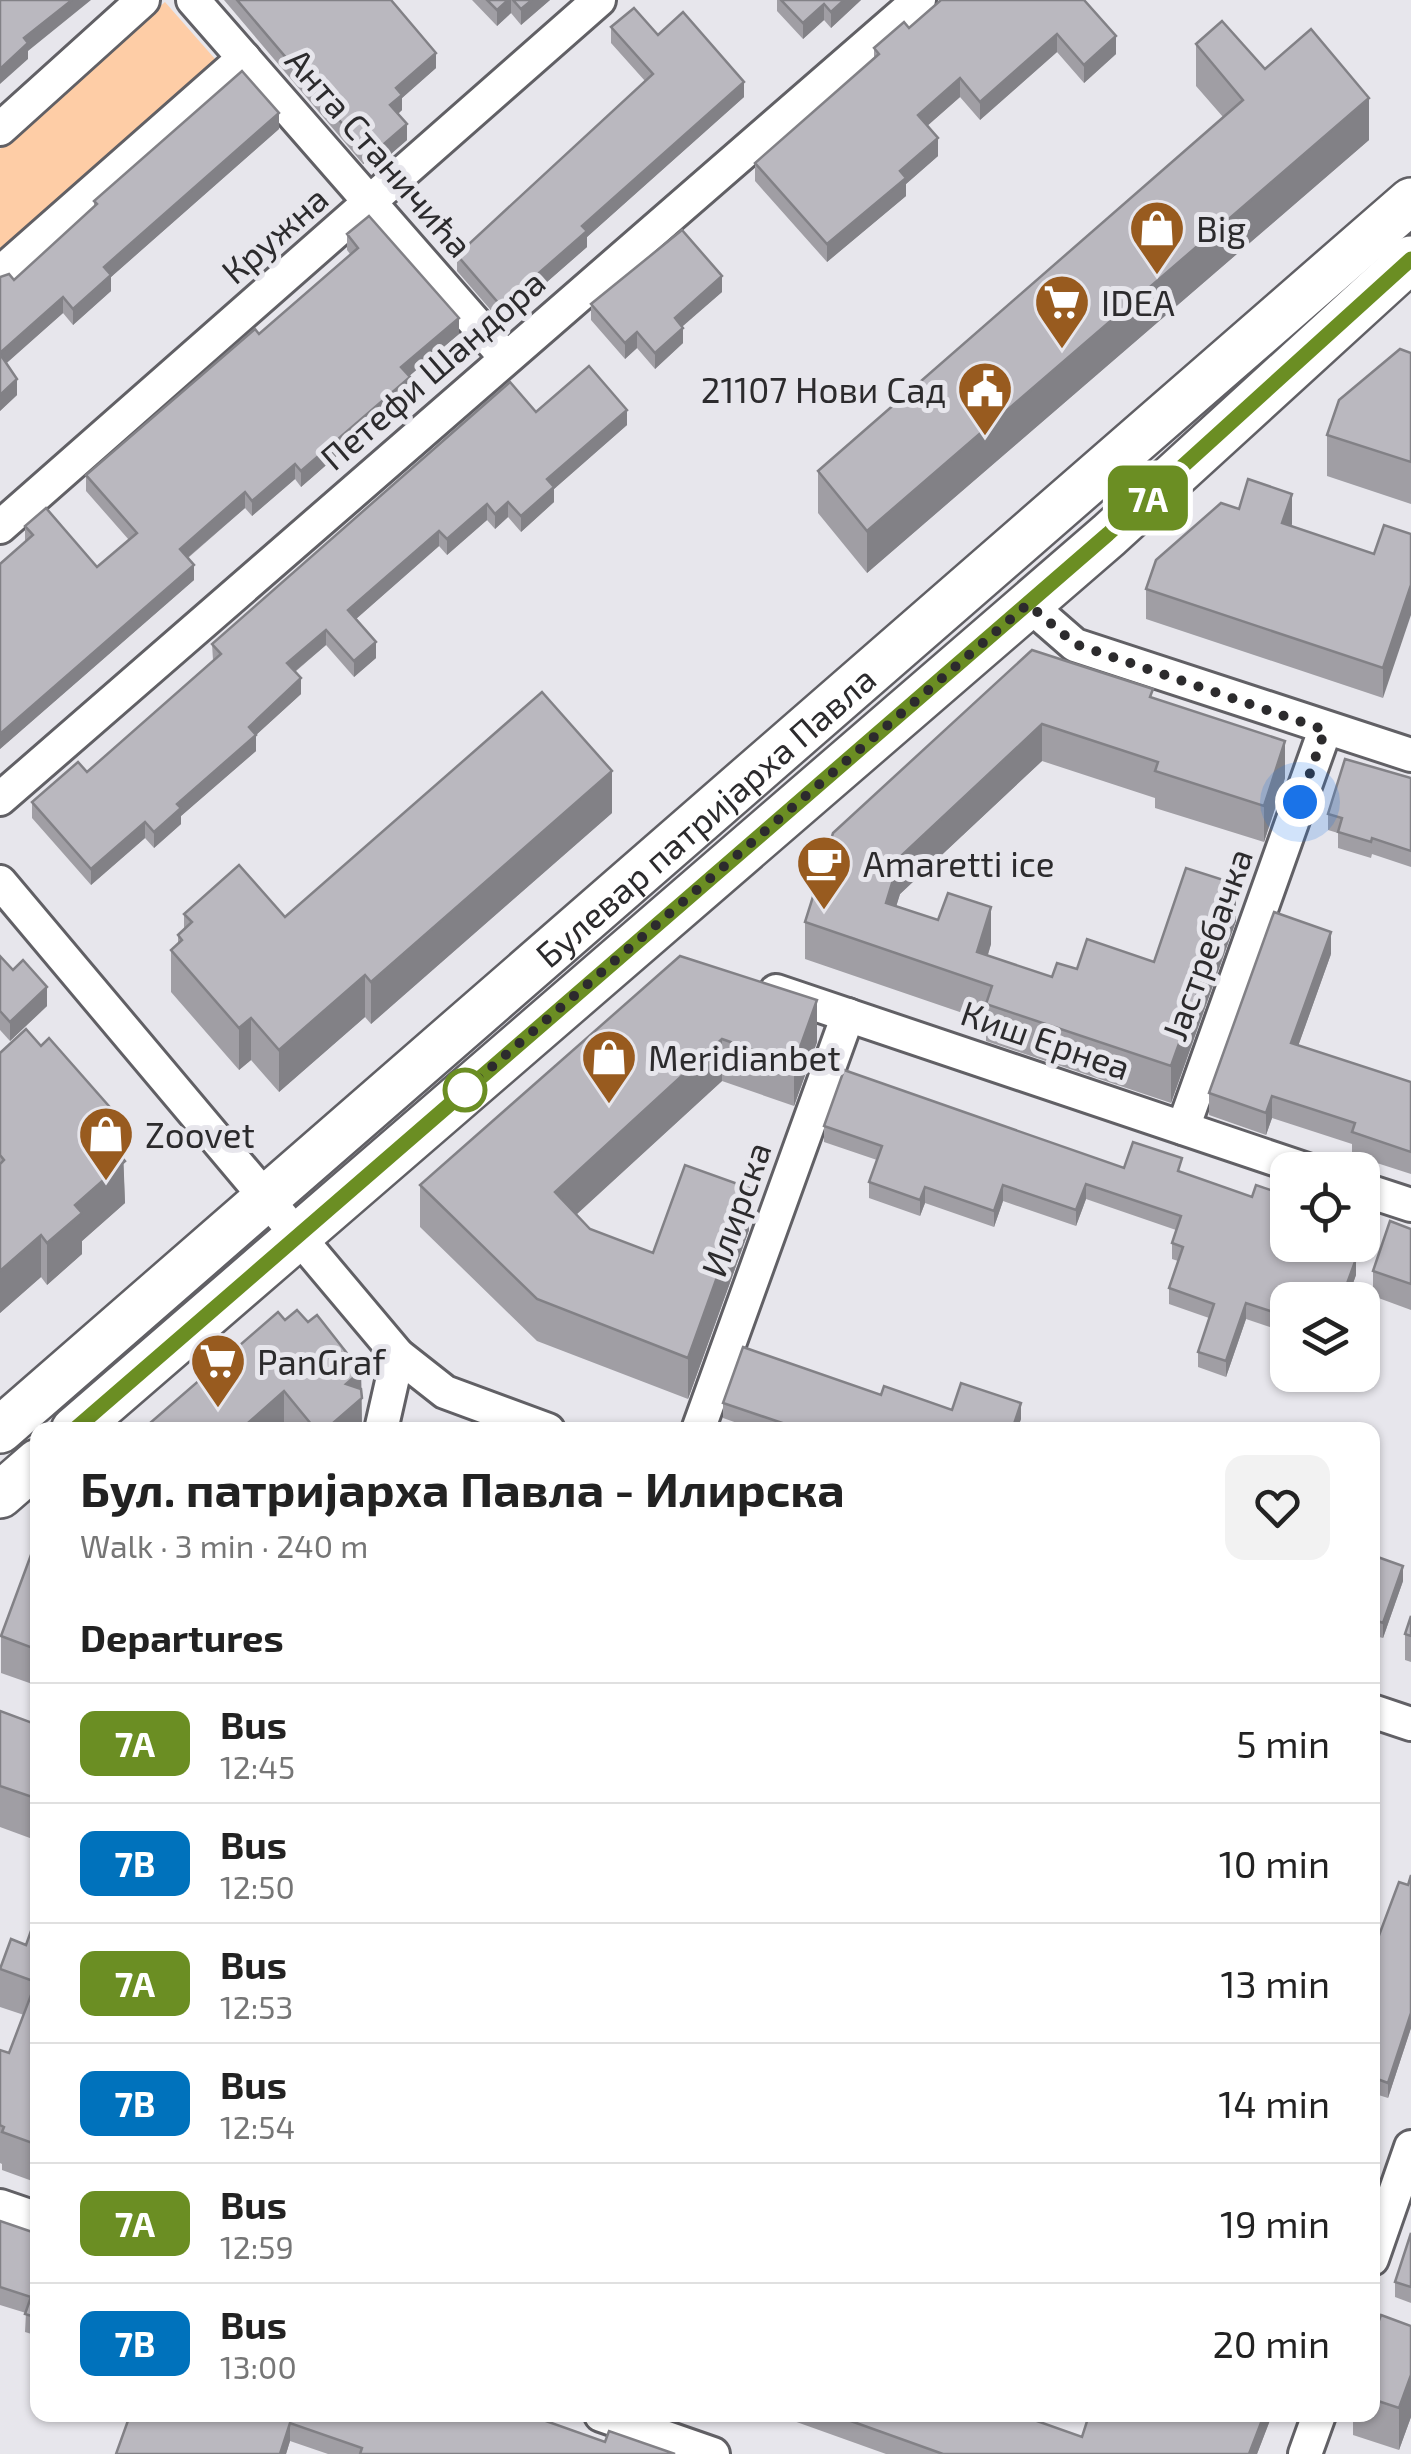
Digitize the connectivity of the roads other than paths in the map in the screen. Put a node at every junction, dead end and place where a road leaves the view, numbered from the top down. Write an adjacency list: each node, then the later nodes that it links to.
1 (143, 0): 6 (street)
2 (194, 0): 5 (street, Анта Станичића)
3 (599, 0): 8 (street, Кружна)
4 (919, 0): 11 (street, Петефи Шандора)
5 (244, 58): 8 (street, Анта Станичића); 10 (street)
6 (0, 129)
7 (1411, 201): 23 (main road, Булевар патријарха Павла)
8 (372, 202): 11 (street, Анта Станичића); 12 (street, Кружна)
9 (1411, 259): 13 (main road, Булевар патријарха Павла)
10 (0, 273)
11 (506, 358): 16 (street, Петефи Шандора)
12 (0, 528)
13 (1028, 604): 14 (street); 25 (main road, Булевар патријарха Павла)
14 (1325, 730): 15 (street); 20 (street, Јастребачка)
15 (1411, 756)
16 (0, 800)
17 (0, 882): 23 (street)
18 (758, 985): 19 (street, Киш Ернеа)
19 (848, 1014): 20 (street, Киш Ернеа); 30 (street, Илирска)
20 (1183, 1128): 21 (street, Киш Ернеа)
21 (1270, 1157)
22 (1380, 1195): 24 (street)
23 (264, 1200): 25 (street); 31 (main road, Булевар патријарха Павла)
24 (1411, 1205)
25 (295, 1236): 26 (street); 27 (main road, Булевар патријарха Павла)
26 (398, 1354): 28 (street); 29 (street)
27 (83, 1422)
28 (383, 1422)
29 (526, 1422)
30 (701, 1422)
31 (0, 1430)
32 (30, 1469): 33 (main road)
33 (0, 1495)
34 (1380, 1714): 35 (street)
35 (1411, 1724)
36 (1411, 2147): 37 (street)
37 (1393, 2188): 40 (street)
38 (0, 2206): 39 (street)
39 (30, 2216)
40 (1380, 2232)
41 (621, 2422): 43 (street)
42 (1316, 2422): 44 (street)
43 (714, 2454)
44 (1305, 2454)

